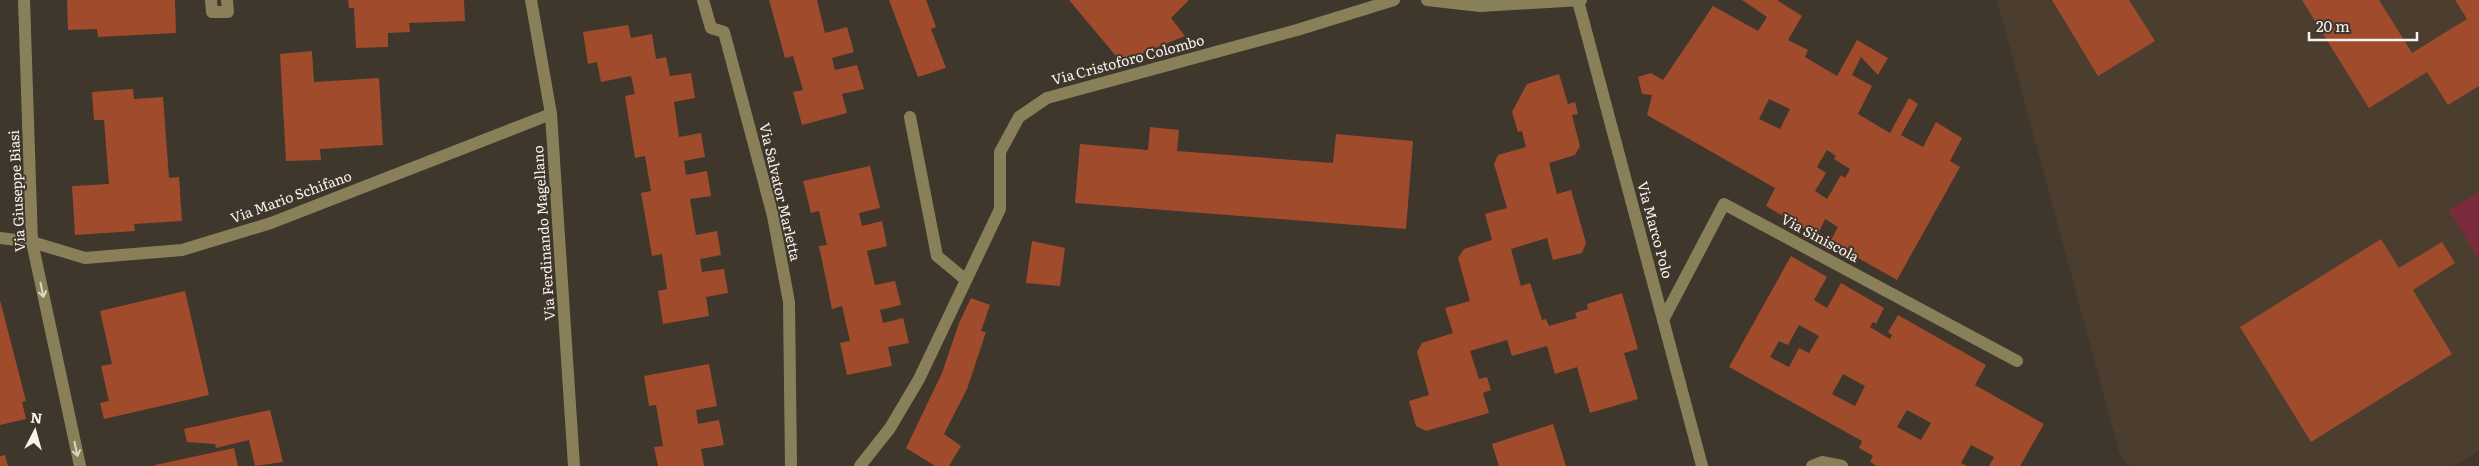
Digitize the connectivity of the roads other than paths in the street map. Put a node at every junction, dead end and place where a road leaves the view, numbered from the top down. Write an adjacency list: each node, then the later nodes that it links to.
1 (24, 0): 12 (street, Via Giuseppe Biasi)
2 (212, 0): 3 (street)
3 (227, 0)
4 (531, 0): 9 (street, Via Ferdinando Magellano)
5 (703, 0): 18 (street, Via Salvator Marletta)
6 (1394, 0): 13 (street, Via Cristoforo Colombo)
7 (1427, 0): 8 (street)
8 (1580, 1): 14 (street, Via Marco Polo)
9 (551, 114): 12 (street, Via Mario Schifano); 17 (street, Via Ferdinando Magellano)
10 (910, 117): 13 (street)
11 (0, 238): 12 (street, Via Mario Schifano)
12 (32, 242): 16 (street, Via Giuseppe Biasi, one-way to 16)
13 (966, 280): 19 (street, Via Cristoforo Colombo)
14 (1663, 320): 15 (street, Via Siniscola); 20 (street, Via Marco Polo)
15 (2017, 361)
16 (80, 466)
17 (574, 466)
18 (791, 466)
19 (860, 466)
20 (1702, 466)
21 (1812, 466): 22 (street)
22 (1842, 466)

